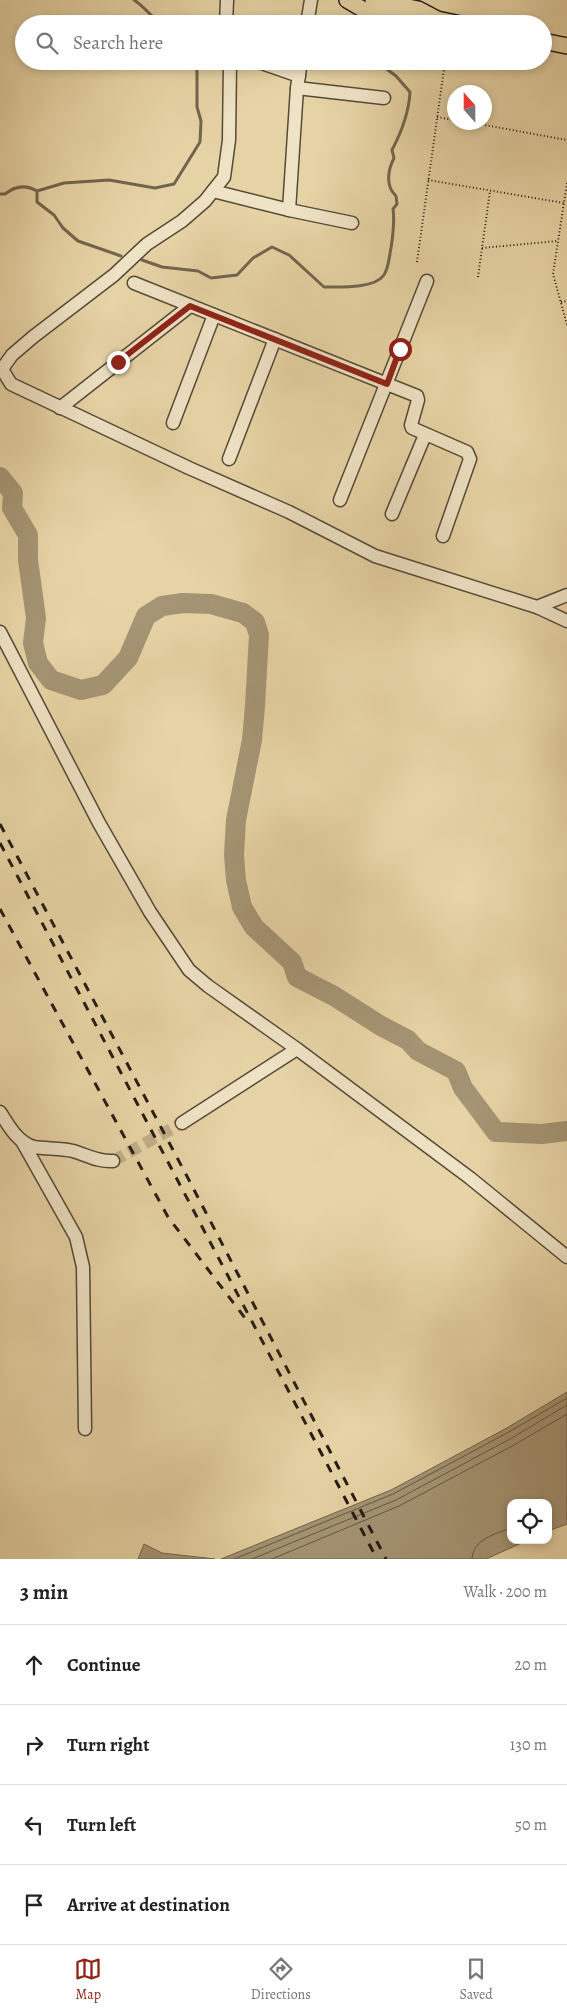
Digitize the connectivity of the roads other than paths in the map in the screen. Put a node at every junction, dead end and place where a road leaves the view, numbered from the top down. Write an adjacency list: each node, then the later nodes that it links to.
1 (227, 0): 5 (street)
2 (311, 0): 6 (street)
3 (347, 0): 4 (main road)
4 (368, 5): 7 (main road)
5 (226, 15)
6 (309, 15)
7 (417, 15)
8 (552, 43): 9 (main road)
9 (567, 46)
10 (230, 70): 15 (street)
11 (274, 70): 13 (street)
12 (300, 70): 13 (street)
13 (298, 82): 14 (street); 16 (street)
14 (384, 98)
15 (213, 191): 16 (street); 23 (street)
16 (289, 210): 17 (street)
17 (352, 222)
18 (427, 280): 24 (street)
19 (134, 283): 20 (street)
20 (190, 306): 21 (street); 25 (street)
21 (214, 315): 22 (street); 26 (street)
22 (275, 339): 24 (street); 28 (street)
23 (1, 369): 25 (street)
24 (387, 384): 27 (street); 29 (street)
25 (60, 408): 33 (street)
26 (173, 424)
27 (425, 435): 30 (street); 31 (street)
28 (229, 459)
29 (340, 500)
30 (392, 514)
31 (443, 536)
32 (567, 595): 33 (street)
33 (537, 607): 34 (street)
34 (567, 621)
35 (0, 632): 36 (street)
36 (297, 1049): 38 (street); 41 (street)
37 (0, 1112): 39 (street)
38 (182, 1123)
39 (22, 1140): 40 (street); 42 (street)
40 (113, 1161)
41 (567, 1257)
42 (85, 1429)

